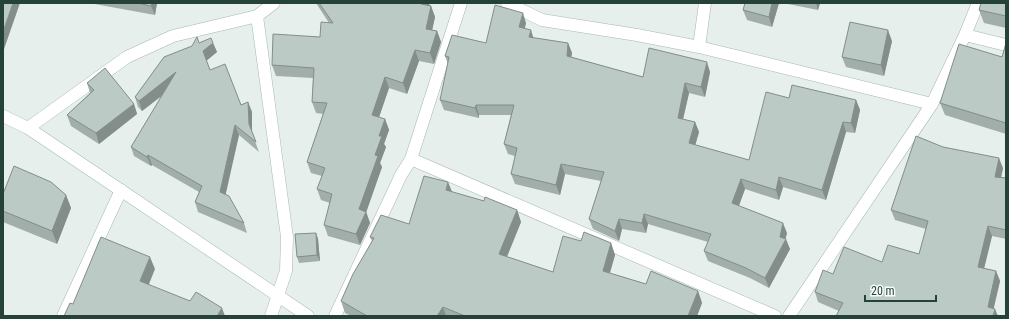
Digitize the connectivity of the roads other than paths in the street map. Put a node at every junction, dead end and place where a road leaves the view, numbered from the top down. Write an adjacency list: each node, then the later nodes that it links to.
1 (274, 3): 6 (street)
2 (462, 3): 13 (street)
3 (507, 3): 9 (street)
4 (705, 3): 9 (street)
5 (978, 3): 7 (street)
6 (257, 16): 12 (street); 15 (street)
7 (965, 36): 8 (street); 10 (street)
8 (1006, 45)
9 (699, 47): 10 (street)
10 (932, 104): 21 (street)
11 (3, 116): 12 (street)
12 (28, 128): 14 (street)
13 (411, 159): 19 (street); 20 (street)
14 (121, 190): 15 (street); 16 (street)
15 (278, 297): 17 (street); 18 (street)
16 (63, 316)
17 (271, 316)
18 (308, 316)
19 (335, 316)
20 (775, 316)
21 (789, 316)

